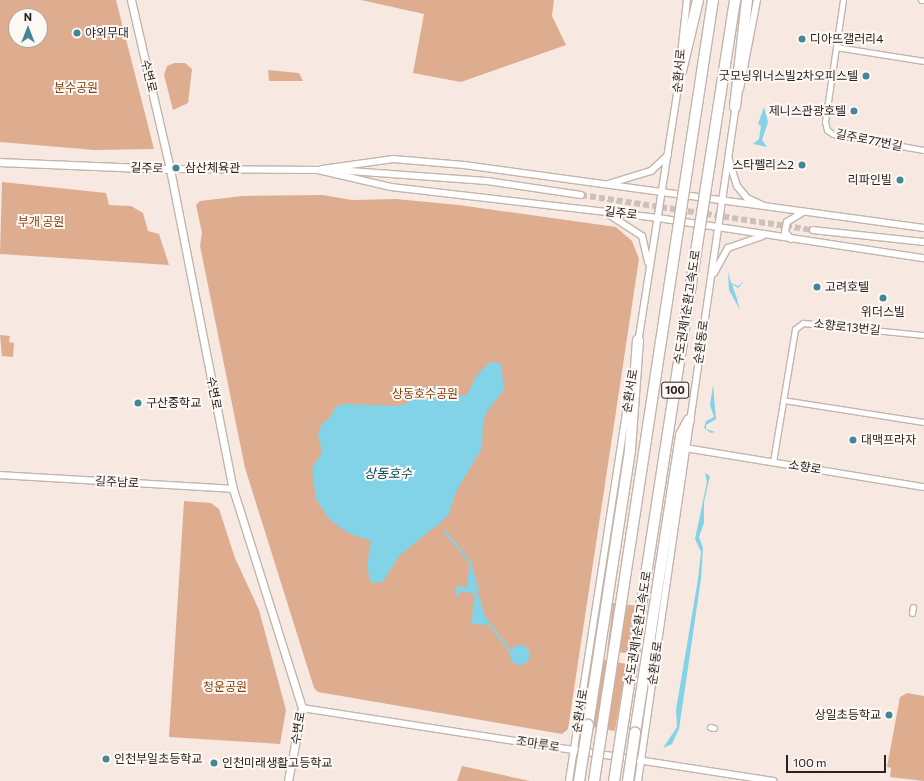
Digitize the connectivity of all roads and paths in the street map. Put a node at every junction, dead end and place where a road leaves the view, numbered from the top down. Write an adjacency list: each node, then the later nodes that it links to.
1 (131, 0): 17 (main road, 수변로)
2 (687, 0): 11 (street, 순환서로)
3 (698, 0): 11 (highway)
4 (713, 0): 52 (highway, 수도권제1순환고속도로 / 100, bridge)
5 (735, 0): 53 (highway, 수도권제1순환고속도로 / 100, bridge)
6 (747, 0): 12 (highway)
7 (758, 0): 12 (street, 순환동로)
8 (844, 0): 9 (street, 길주로77번길)
9 (836, 47): 10 (street); 13 (street, 길주로77번길)
10 (924, 61)
11 (681, 71): 14 (street, 순환서로)
12 (735, 107): 15 (street, 순환동로)
13 (924, 150)
14 (668, 155): 19 (street); 20 (street, 순환서로)
15 (728, 155): 22 (street, 순환동로); 23 (street)
16 (0, 162): 17 (main road, 길주로)
17 (170, 168): 18 (street, 길주로); 45 (main road, 수변로)
18 (318, 170): 19 (street, 길주로); 21 (street, 길주로); 24 (street, 길주로)
19 (606, 185): 20 (street, 길주로)
20 (663, 193): 22 (street, 길주로); 26 (street, 순환서로)
21 (581, 195)
22 (722, 201): 23 (street, 길주로); 27 (street, 순환동로)
23 (768, 207): 25 (street, 길주로)
24 (602, 211): 26 (street, 길주로); 34 (street)
25 (802, 212): 28 (street, 길주로); 31 (street)
26 (658, 218): 27 (street, 길주로); 34 (street, 순환서로)
27 (718, 226): 30 (street, 길주로); 35 (street, 순환동로)
28 (924, 228)
29 (813, 230): 32 (street)
30 (765, 235): 31 (street, 길주로); 35 (street)
31 (791, 239): 33 (street, 길주로)
32 (924, 242)
33 (924, 258)
34 (649, 267): 37 (street, 순환서로)
35 (708, 294): 39 (street, 순환동로)
36 (924, 335): 38 (street, 소향로13번길)
37 (638, 340): 47 (street, 순환서로); 51 (highway, bridge)
38 (783, 400): 40 (street); 42 (street, 소향로13번길)
39 (689, 420): 41 (street, 순환동로); 54 (highway, bridge)
40 (924, 422)
41 (685, 448): 42 (street, 소향로); 48 (street, 순환동로)
42 (773, 462): 44 (street, 소향로)
43 (0, 476): 45 (street, 길주남로)
44 (924, 487)
45 (233, 489): 46 (main road, 수변로)
46 (302, 708): 47 (street, 조마루로); 49 (main road, 수변로)
47 (574, 749): 48 (street, 조마루로); 50 (street, 순환서로)
48 (641, 759): 55 (street, 순환동로); 56 (street, 조마루로)
49 (288, 781)
50 (568, 781)
51 (580, 781)
52 (594, 781)
53 (614, 781)
54 (628, 781)
55 (638, 781)
56 (773, 781)

